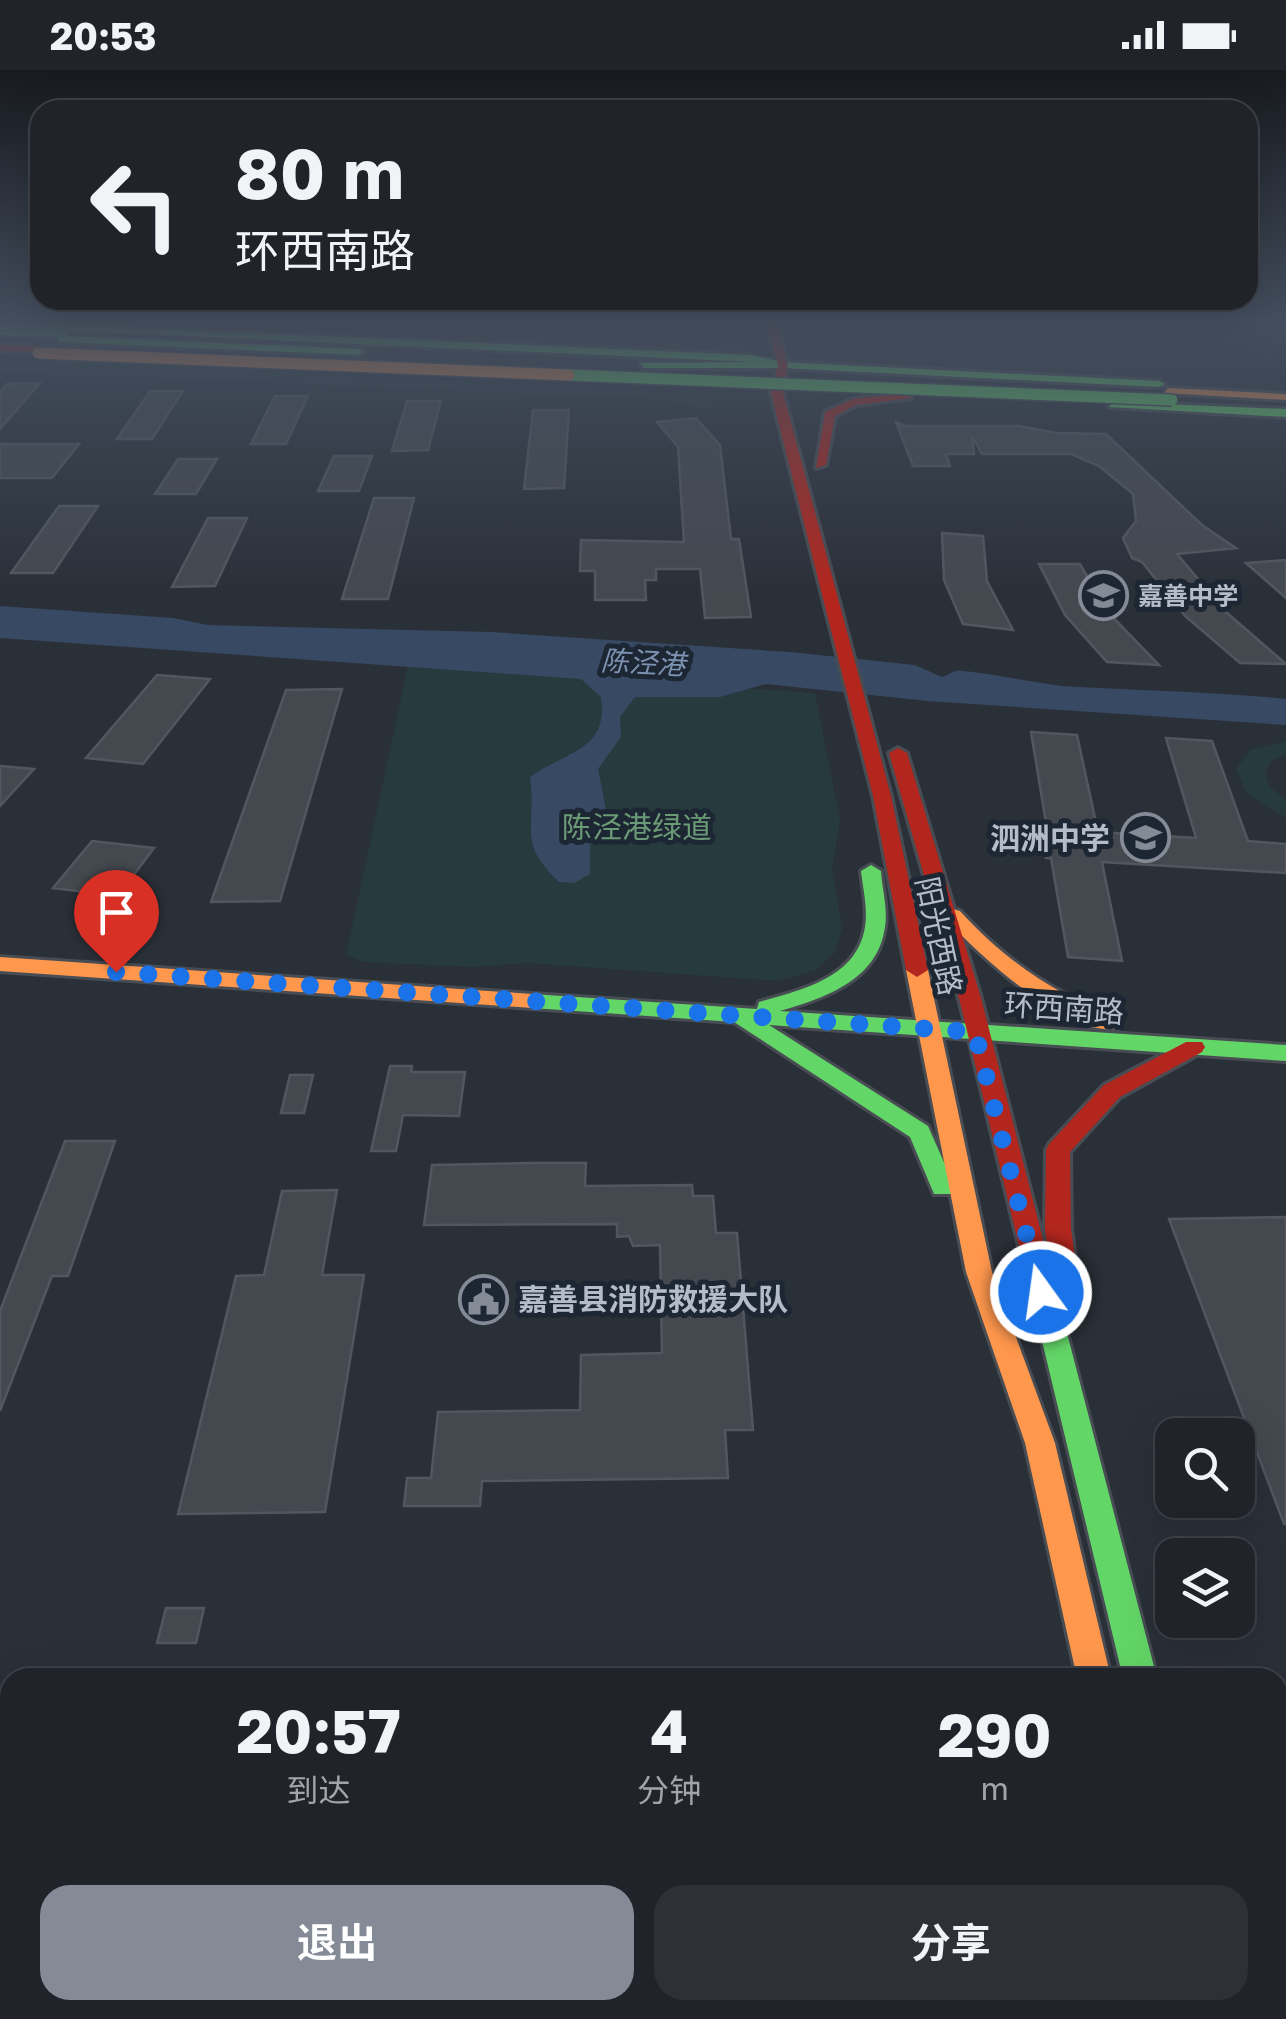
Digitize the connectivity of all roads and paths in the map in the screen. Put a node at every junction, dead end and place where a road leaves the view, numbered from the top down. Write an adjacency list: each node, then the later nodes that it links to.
1 (769, 412): 5 (main road)
2 (781, 412): 5 (main road, 阳光西路)
3 (807, 412): 6 (main road)
4 (833, 412): 6 (main road)
5 (788, 438): 9 (main road, 阳光西路)
6 (820, 465): 7 (main road)
7 (850, 578)
8 (890, 724): 10 (main road, 阳光西路)
9 (886, 828): 12 (main road); 13 (main road, 阳光西路)
10 (944, 904): 14 (main road, 阳光西路); 15 (main road)
11 (0, 964): 12 (main road, 环西南路)
12 (736, 1014): 13 (main road, 环西南路); 17 (main road)
13 (928, 1029): 14 (main road, 环西南路); 17 (main road, 阳光西路)
14 (975, 1032): 15 (main road, 环西南路); 18 (main road, 阳光西路)
15 (1194, 1047): 16 (main road, 环西南路); 18 (main road)
16 (1286, 1053)
17 (979, 1272): 19 (main road, 阳光西路)
18 (1059, 1368): 20 (main road, 阳光西路)
19 (1092, 1668)
20 (1137, 1668)

